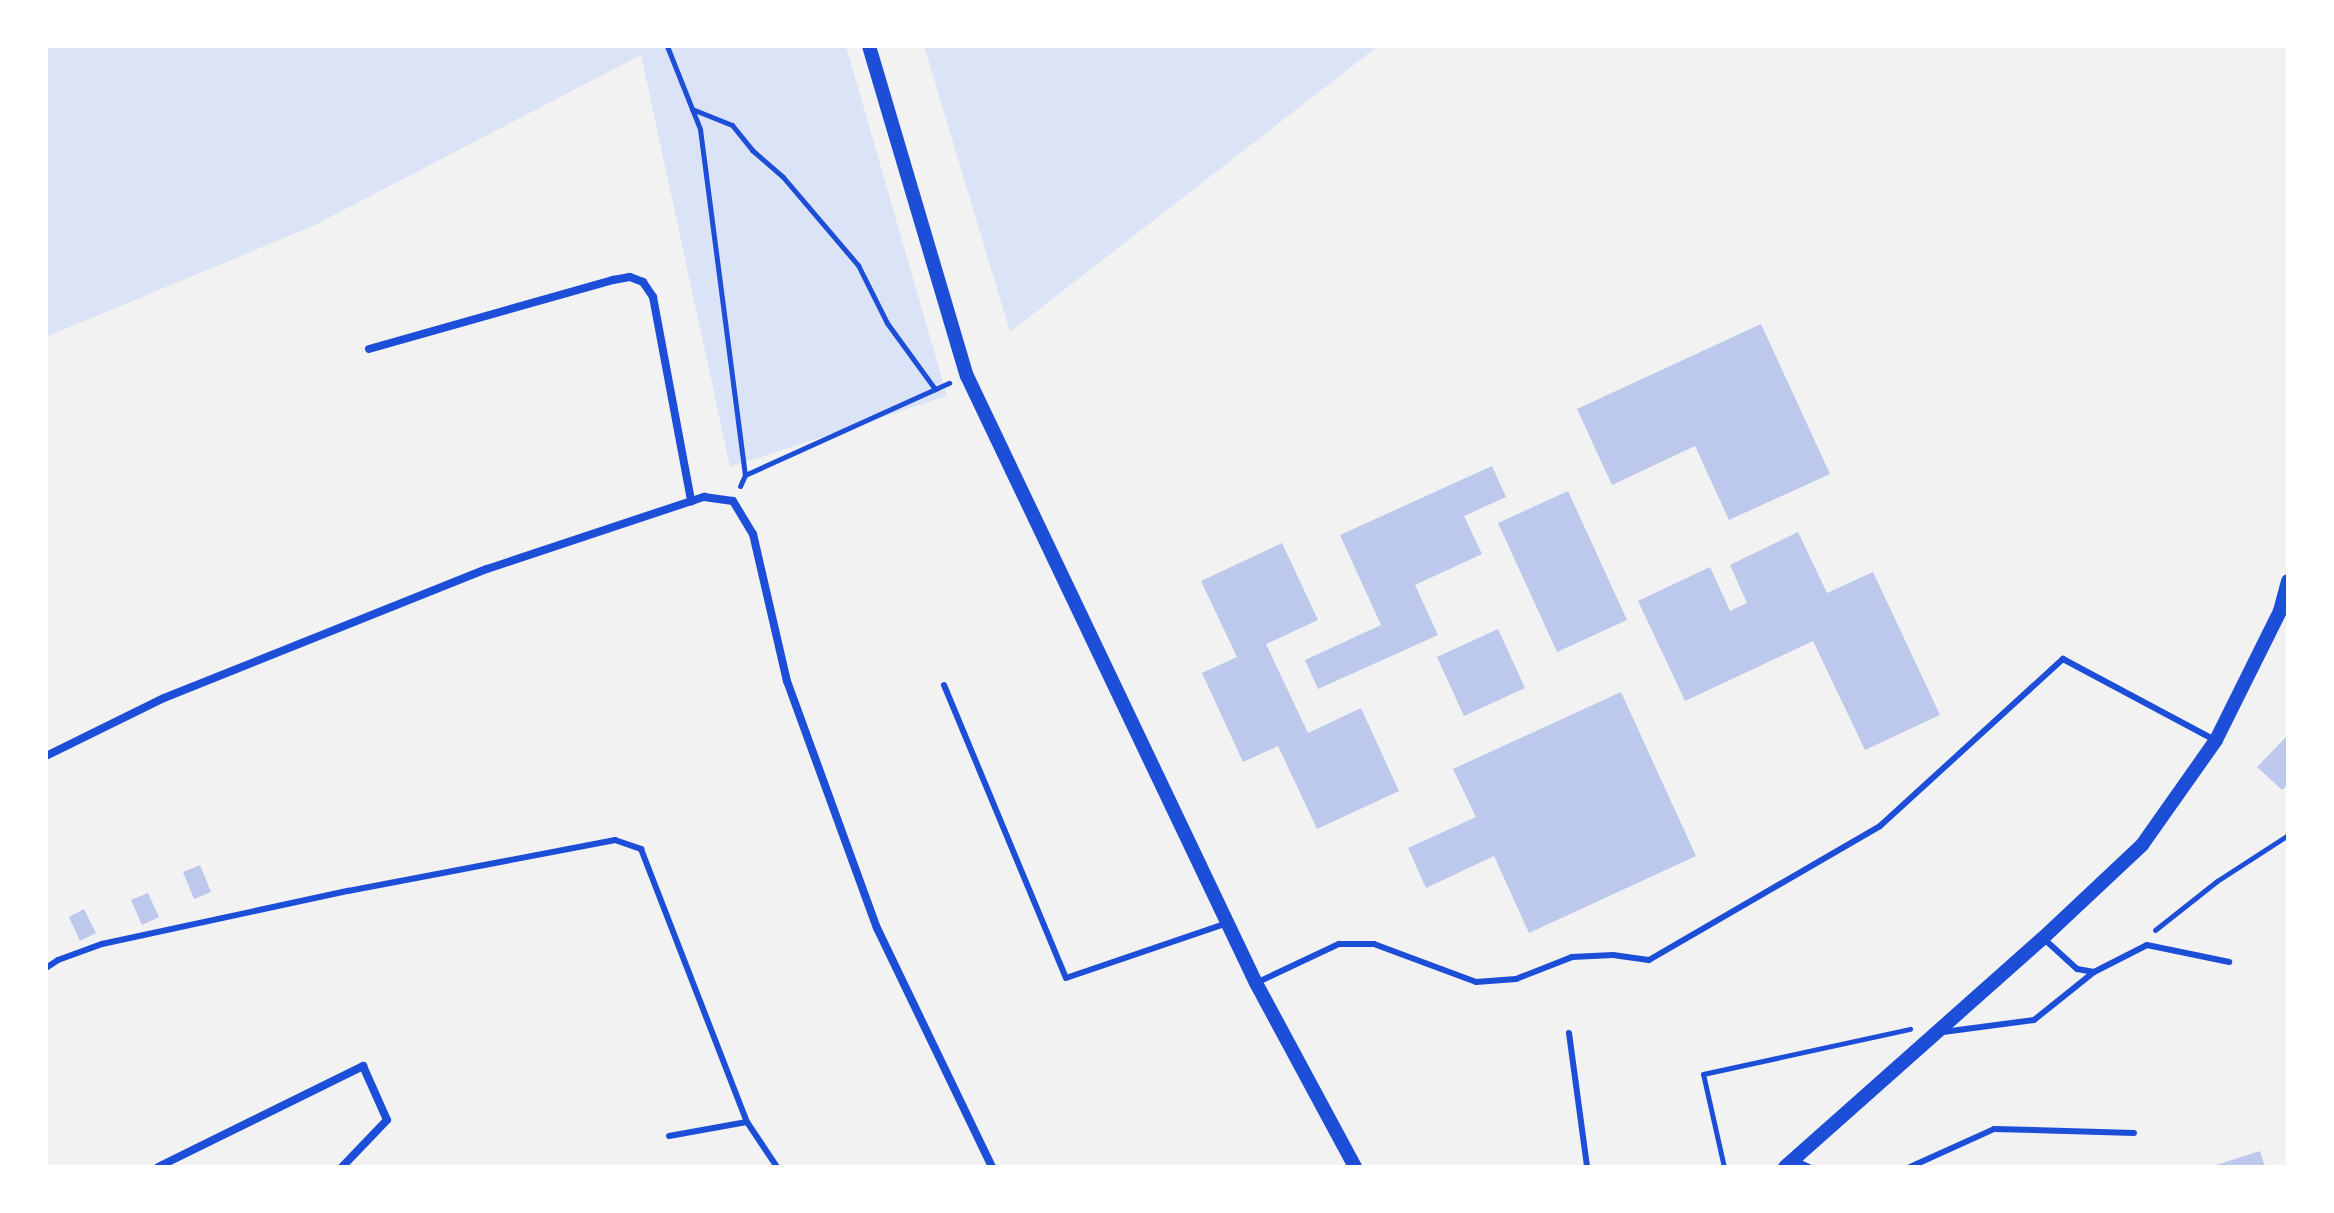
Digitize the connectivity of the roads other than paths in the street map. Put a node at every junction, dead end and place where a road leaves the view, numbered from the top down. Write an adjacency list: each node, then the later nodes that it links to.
1 (869, 46): 9 (street)
2 (369, 349): 3 (street)
3 (691, 501): 8 (street); 24 (street)
4 (2288, 581): 5 (street)
5 (2284, 612): 7 (street)
6 (944, 685): 9 (lane)
7 (2216, 740): 10 (street); 14 (lane)
8 (46, 756)
9 (1228, 923): 14 (street)
10 (2043, 938): 13 (lane); 16 (street)
11 (2229, 962): 13 (lane)
12 (46, 968): 17 (lane)
13 (2094, 972): 16 (lane)
14 (1256, 983): 25 (street)
15 (1569, 1033): 26 (lane)
16 (1934, 1035): 20 (street)
17 (747, 1122): 19 (lane); 23 (lane)
18 (2134, 1133): 28 (lane)
19 (669, 1136)
20 (1789, 1164): 27 (lane)
21 (158, 1167): 22 (street)
22 (342, 1167)
23 (777, 1167)
24 (992, 1167)
25 (1355, 1167)
26 (1587, 1167)
27 (1809, 1167)
28 (1910, 1167)

